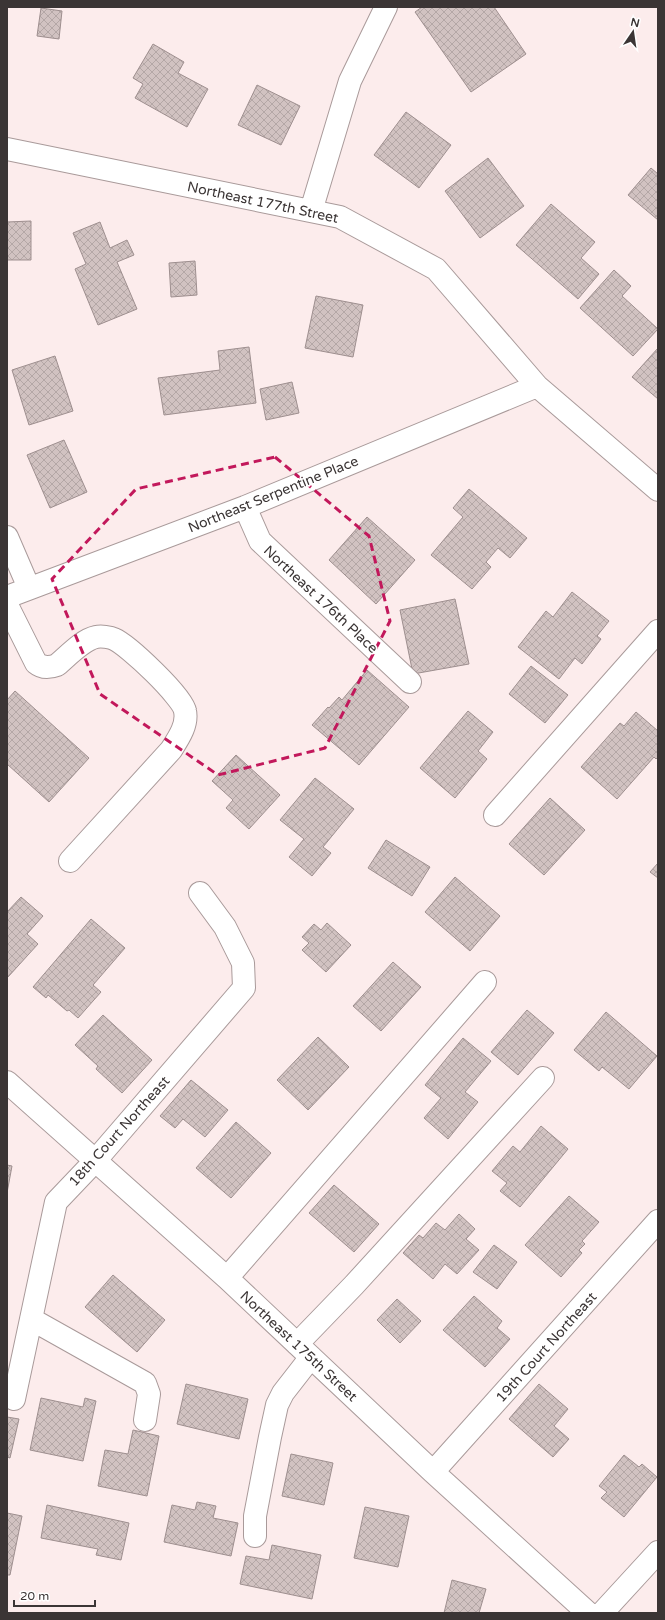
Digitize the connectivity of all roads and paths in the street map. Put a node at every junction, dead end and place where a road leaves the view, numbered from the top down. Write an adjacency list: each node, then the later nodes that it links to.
1 (386, 7): 3 (street)
2 (7, 149): 3 (street, Northeast 177th Street)
3 (311, 211): 4 (street, Northeast 177th Street)
4 (538, 386): 5 (street, Northeast 177th Street); 6 (street, Northeast Serpentine Place)
5 (658, 490)
6 (245, 506): 8 (street, Northeast Serpentine Place); 12 (street, Northeast 176th Place)
7 (7, 537): 8 (street)
8 (29, 588): 9 (street, Northeast Serpentine Place)
9 (7, 597)
10 (7, 605): 14 (street)
11 (658, 630): 13 (street)
12 (410, 682)
13 (495, 815)
14 (70, 861)
15 (200, 893): 19 (street, 18th Court Northeast)
16 (485, 982): 21 (street)
17 (543, 1078): 23 (street)
18 (7, 1082): 19 (street, Northeast 175th Street)
19 (95, 1161): 21 (street, Northeast 175th Street); 22 (street, 18th Court Northeast)
20 (658, 1221): 26 (street, 19th Court Northeast)
21 (226, 1278): 23 (street, Northeast 175th Street)
22 (31, 1319): 24 (street, 18th Court Northeast); 25 (street)
23 (304, 1350): 26 (street, Northeast 175th Street); 27 (street)
24 (14, 1399)
25 (145, 1420)
26 (433, 1472): 29 (street, Northeast 175th Street)
27 (255, 1536)
28 (658, 1552): 30 (street)
29 (588, 1613)
30 (602, 1613)

